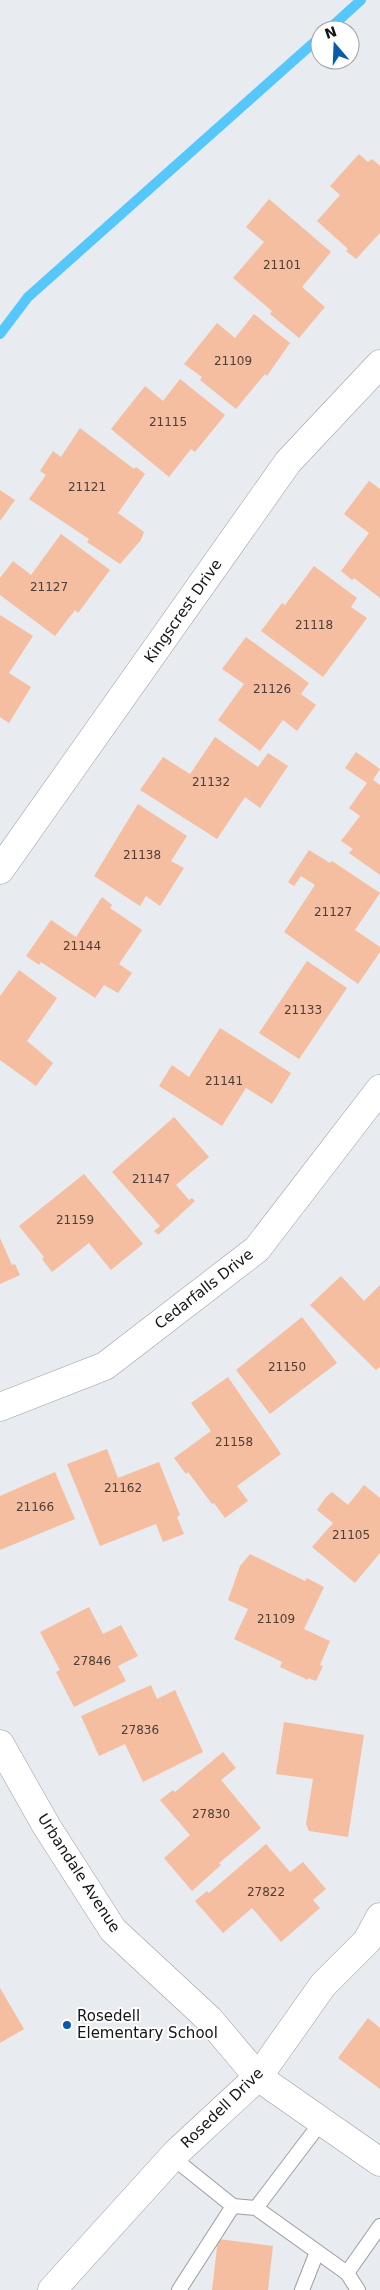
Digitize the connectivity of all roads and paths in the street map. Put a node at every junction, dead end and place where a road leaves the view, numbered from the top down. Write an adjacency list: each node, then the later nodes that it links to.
1 (380, 364): 2 (street, Kingscrest Drive)
2 (0, 870)
3 (380, 1089): 4 (street, Cedarfalls Drive)
4 (0, 1408)
5 (0, 1744): 7 (street, Urbandale Avenue)
6 (380, 1917): 7 (street, Rosedell Drive)
7 (258, 2077): 8 (street, Urbandale Avenue); 9 (street, Rosedell Drive)
8 (322, 2121): 10 (street, Urbandale Avenue); 12 (lane)
9 (172, 2157): 11 (lane); 16 (street, Rosedell Drive)
10 (380, 2162)
11 (233, 2206): 12 (lane); 17 (lane)
12 (256, 2208): 14 (lane)
13 (380, 2226): 15 (lane)
14 (317, 2252): 15 (lane); 18 (lane)
15 (347, 2273): 19 (lane)
16 (52, 2290)
17 (179, 2290)
18 (302, 2290)
19 (358, 2290)

